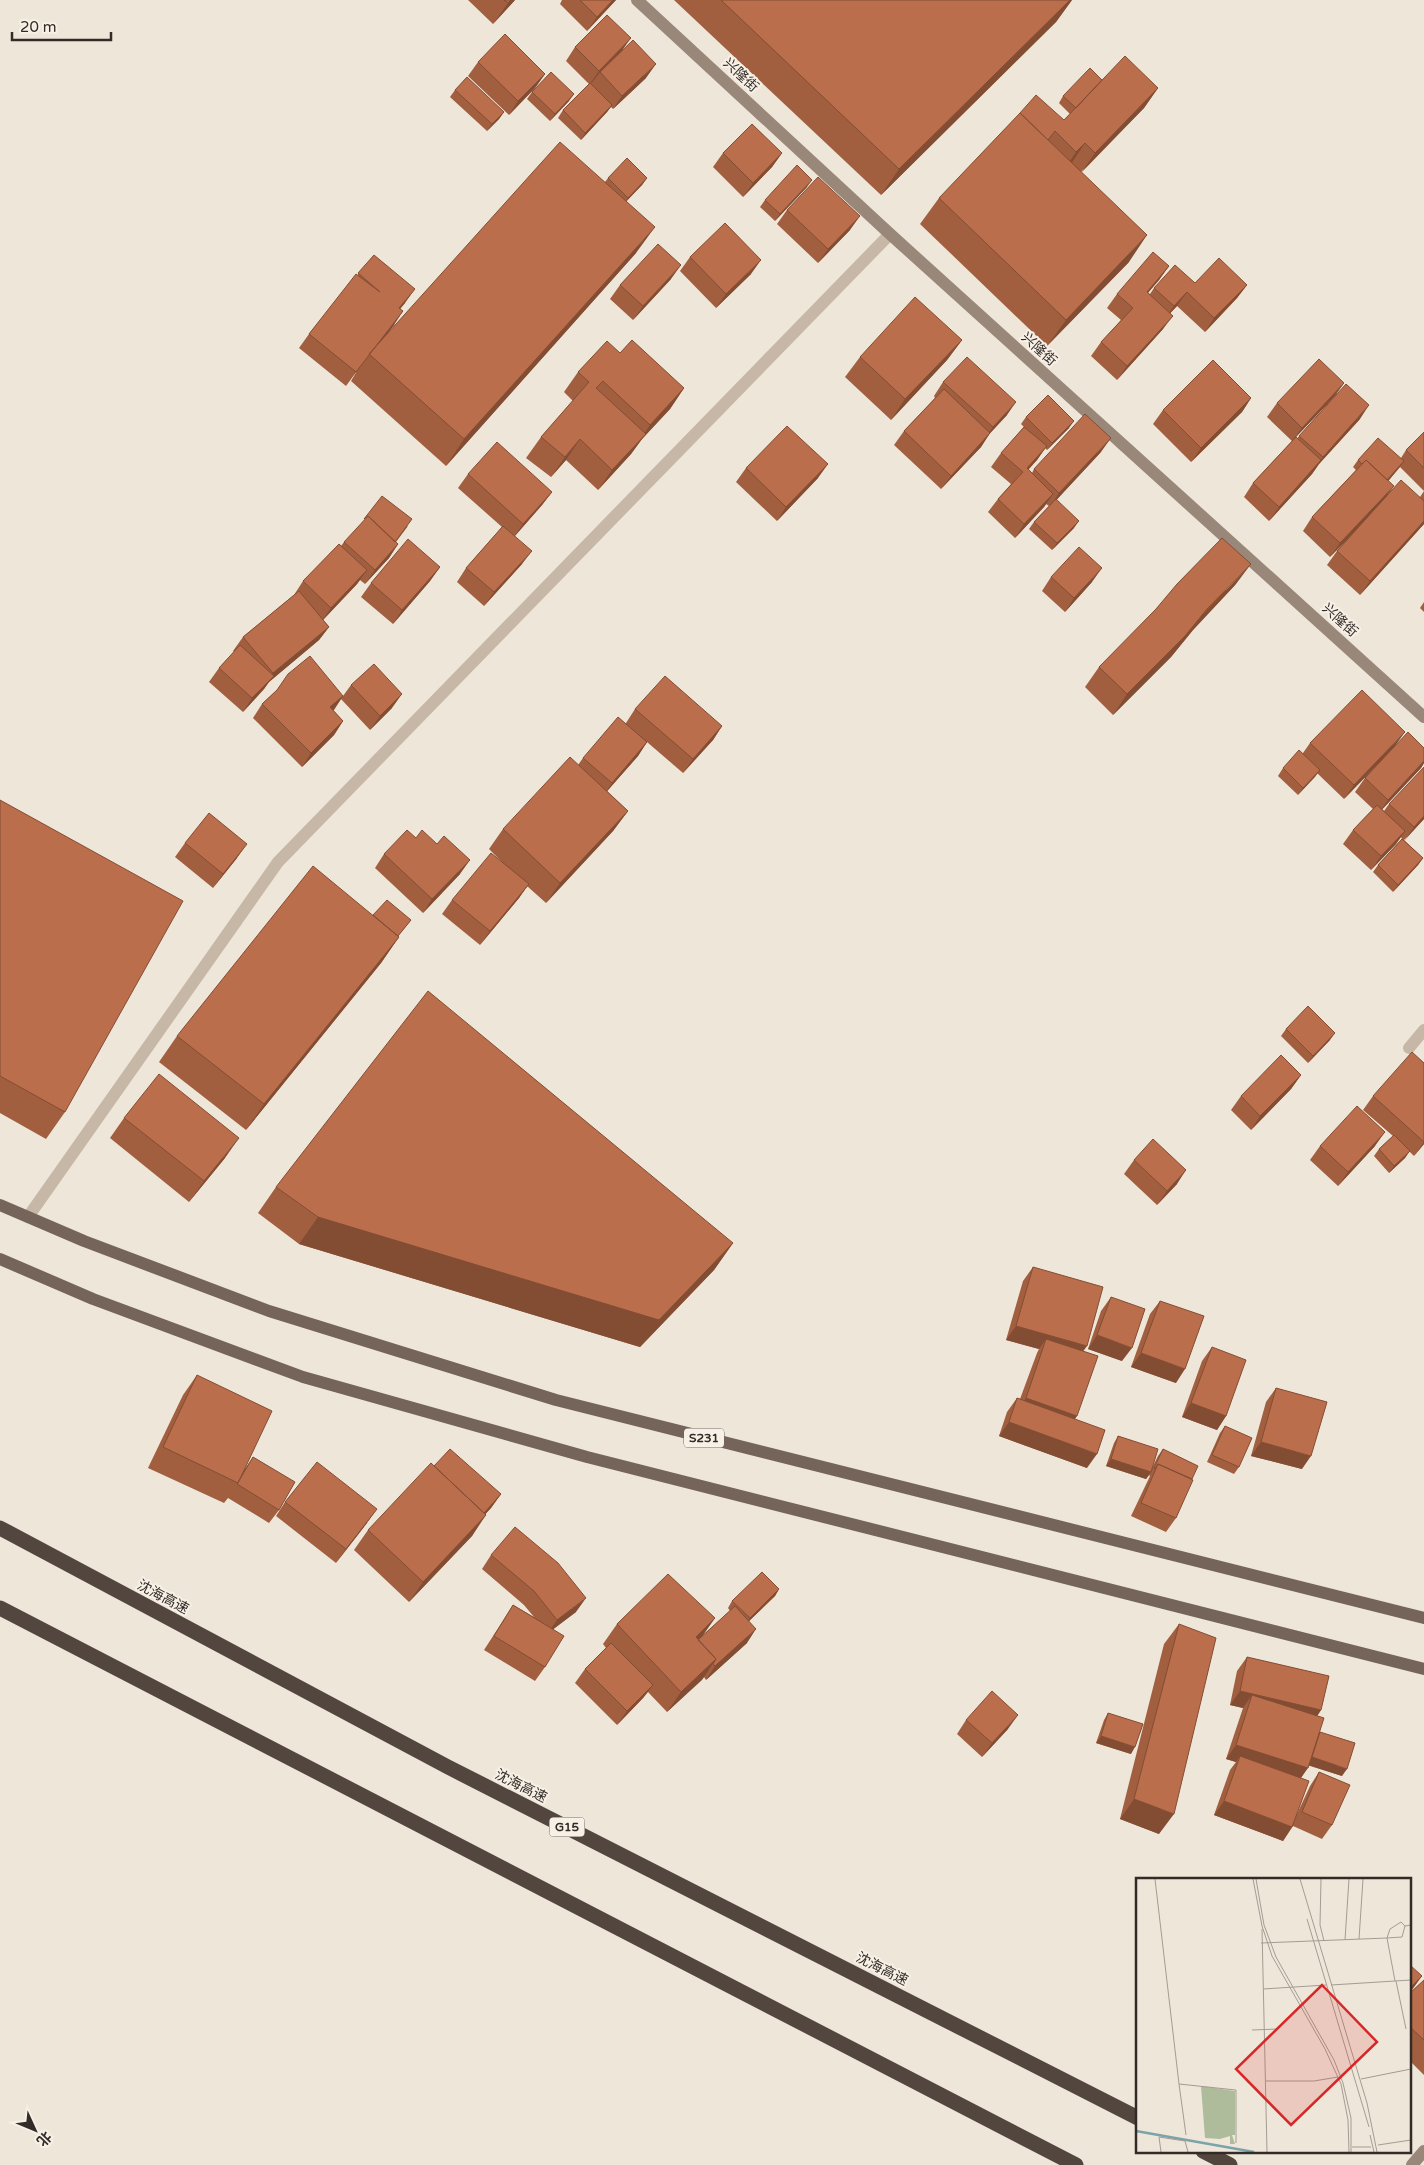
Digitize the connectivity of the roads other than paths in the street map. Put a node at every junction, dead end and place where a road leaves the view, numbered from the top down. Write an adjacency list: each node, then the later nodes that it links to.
1 (637, 0): 2 (street, 兴隆街)
2 (890, 234): 3 (street, 兴隆街); 7 (street)
3 (1424, 717)
4 (1424, 1030): 5 (street)
5 (1409, 1048)
6 (0, 1205): 7 (main road, S231)
7 (28, 1217): 11 (main road, S231)
8 (0, 1259): 12 (main road)
9 (0, 1528): 13 (highway, 沈海高速 / G15)
10 (0, 1608): 16 (highway)
11 (1424, 1618)
12 (1424, 1669)
13 (1136, 2117)
14 (1424, 2151): 18 (street)
15 (1205, 2152): 17 (highway)
16 (1076, 2165)
17 (1230, 2165)
18 (1412, 2165)

